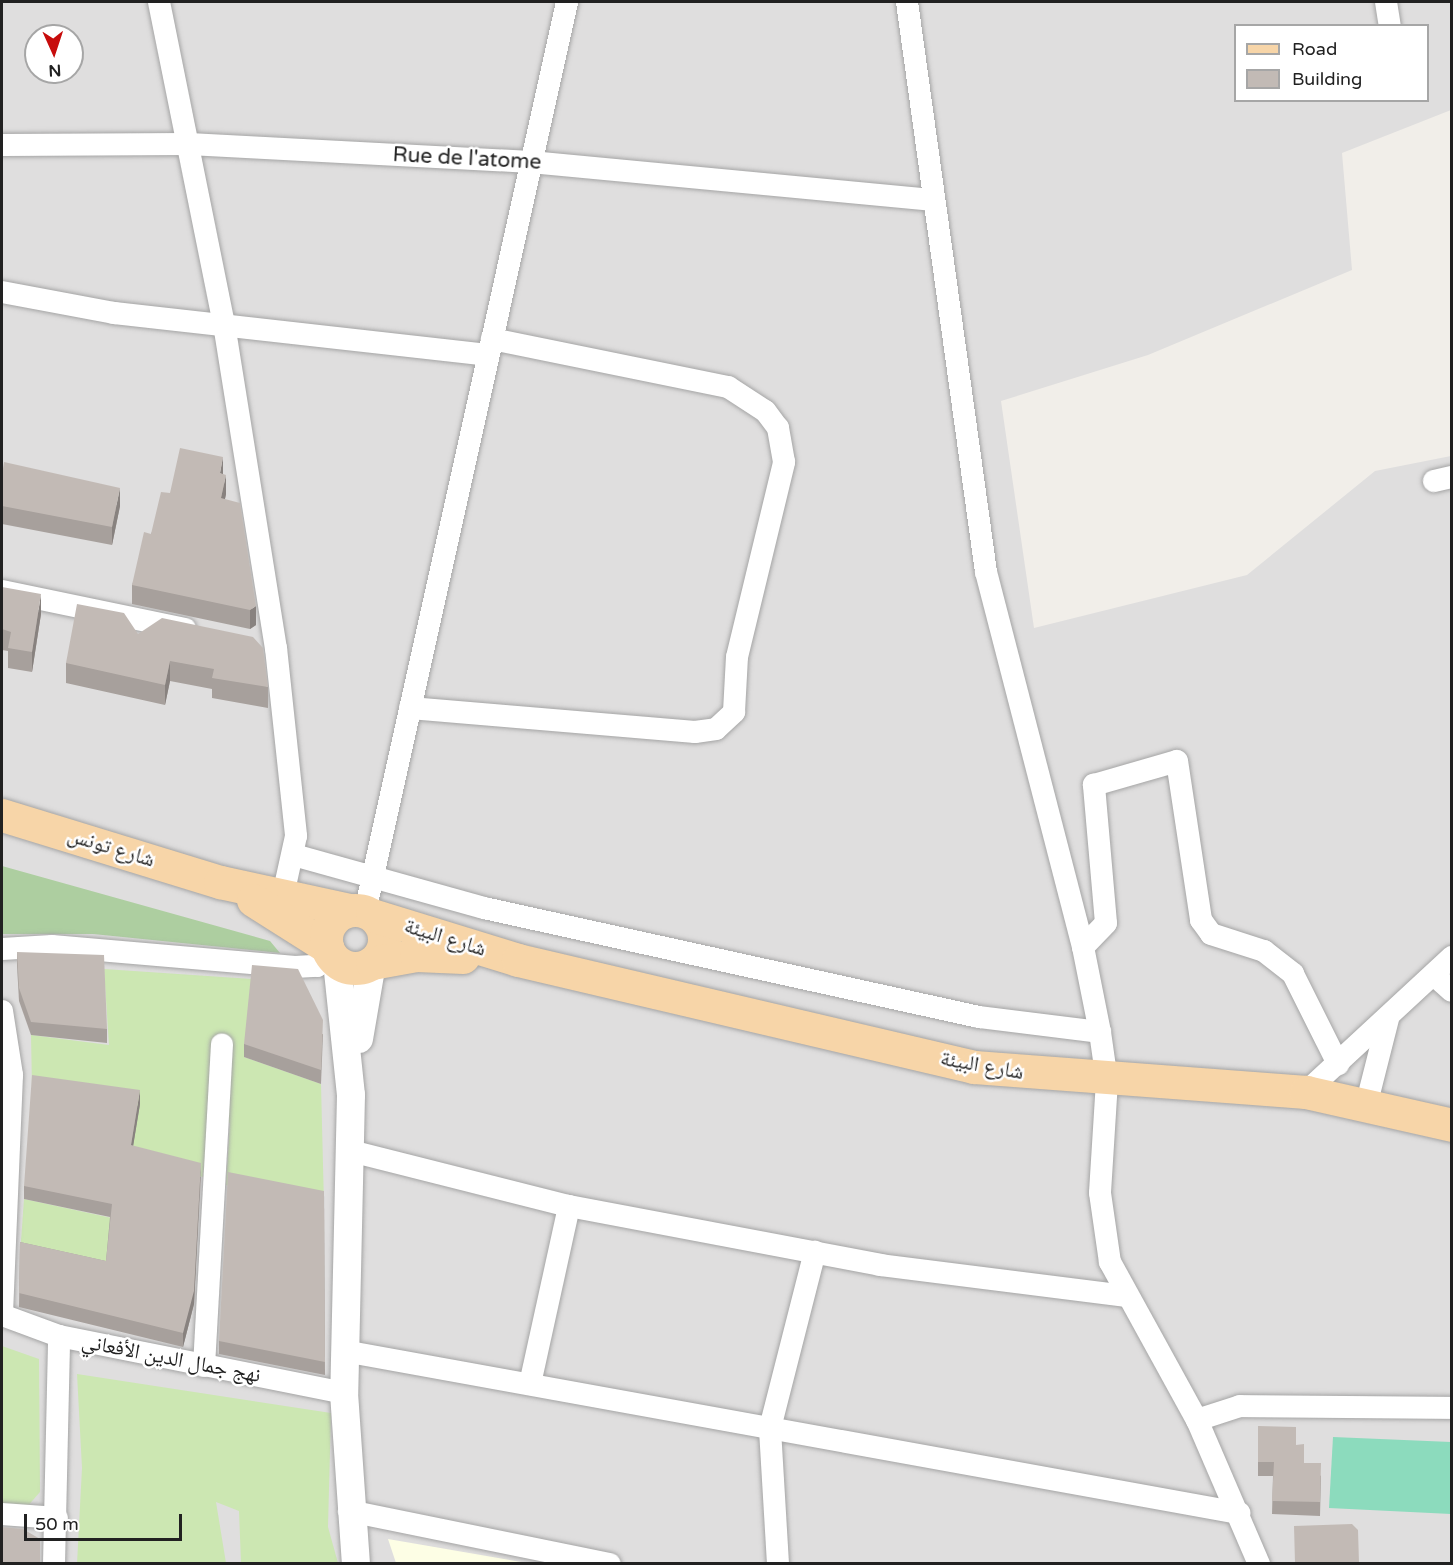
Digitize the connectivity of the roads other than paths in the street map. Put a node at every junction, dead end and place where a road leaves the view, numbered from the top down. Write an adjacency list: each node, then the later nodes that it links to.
1 (159, 2): 6 (street)
2 (567, 2): 8 (street)
3 (907, 2): 9 (street)
4 (1386, 2): 5 (street)
5 (1390, 24)
6 (189, 144): 7 (street, Rue de l'atome); 8 (street, Rue de l'atome); 11 (street)
7 (2, 145)
8 (531, 162): 9 (street, Rue de l'atome); 12 (street)
9 (931, 200): 24 (street)
10 (2, 292): 11 (street)
11 (224, 324): 12 (street); 16 (street)
12 (490, 347): 17 (street); 17 (street)
13 (2, 591): 14 (street)
14 (208, 634)
15 (253, 644): 16 (street)
16 (276, 648): 19 (street)
17 (410, 708): 20 (street)
18 (2, 815): 21 (main road, شارع تونس)
19 (294, 855): 20 (street); 22 (street)
20 (373, 876): 23 (street); 34 (street)
21 (220, 882): 22 (main road, شارع تونس); 26 (main road, شارع تونس)
22 (283, 896): 23 (main road, شارع تونس)
23 (362, 912): 26 (main road); 28 (main road, شارع البيئة); 29 (main road)
24 (1083, 947): 34 (street); 36 (street)
25 (2, 949): 26 (street)
26 (331, 954): 29 (main road); 39 (street)
27 (1452, 957): 30 (street)
28 (519, 960): 29 (main road, شارع البيئة); 37 (main road, شارع البيئة)
29 (372, 963): 39 (street)
30 (1434, 975): 31 (street); 33 (street)
31 (1452, 991)
32 (2, 1011): 43 (street)
33 (1388, 1019): 36 (street); 40 (street)
34 (1100, 1032): 37 (street)
35 (222, 1044): 50 (street)
36 (1338, 1064): 38 (street)
37 (1107, 1081): 38 (main road, شارع البيئة); 46 (street)
38 (1306, 1092): 40 (main road, شارع البيئة)
39 (351, 1095): 42 (street)
40 (1367, 1102): 41 (main road, شارع البيئة)
41 (1452, 1125)
42 (351, 1151): 44 (street); 49 (street)
43 (5, 1156): 47 (street)
44 (569, 1206): 45 (street); 51 (street)
45 (815, 1252): 46 (street); 55 (street)
46 (1126, 1296): 54 (street)
47 (2, 1315): 48 (street, نهج جمال الدين الأفعاني)
48 (58, 1336): 50 (street, نهج جمال الدين الأفعاني); 59 (street)
49 (344, 1351): 51 (street); 52 (street)
50 (204, 1366): 52 (street, نهج جمال الدين الأفعاني)
51 (530, 1384): 55 (street)
52 (344, 1393): 56 (street)
53 (1452, 1408): 54 (street)
54 (1197, 1420): 58 (street)
55 (770, 1428): 58 (street); 64 (street)
56 (349, 1511): 61 (street); 62 (street); 63 (street)
57 (2, 1514): 59 (street)
58 (1239, 1514): 65 (street)
59 (57, 1518): 60 (street)
60 (54, 1563)
61 (356, 1563)
62 (369, 1563)
63 (610, 1563)
64 (778, 1563)
65 (1259, 1563)

